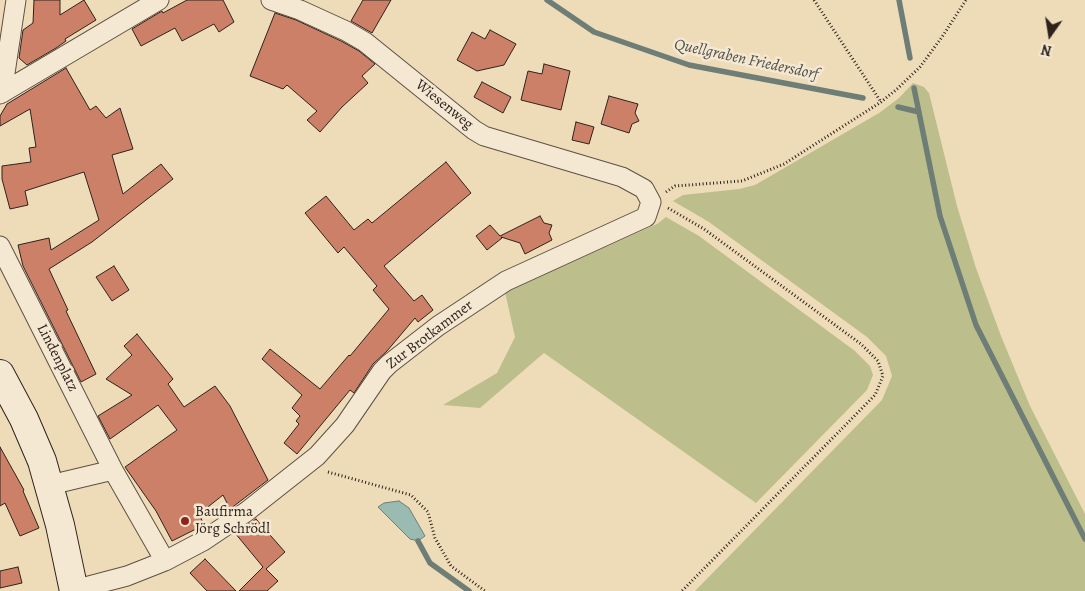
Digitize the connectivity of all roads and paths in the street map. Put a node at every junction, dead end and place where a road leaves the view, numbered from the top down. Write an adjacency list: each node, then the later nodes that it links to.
1 (159, 0): 6 (street)
2 (271, 0): 8 (street, Wiesenweg)
3 (814, 0): 7 (path)
4 (966, 0): 7 (path)
5 (12, 4): 6 (street)
6 (1, 94)
7 (881, 102): 8 (path)
8 (651, 202): 11 (street, Zur Brotkammer); 17 (path)
9 (0, 246): 12 (street, Lindenplatz)
10 (3, 388): 13 (main road)
11 (317, 456): 14 (street, Zur Brotkammer); 16 (path)
12 (113, 470): 13 (street); 14 (street, Lindenplatz)
13 (50, 485): 15 (main road)
14 (165, 561): 15 (street)
15 (74, 591)
16 (485, 591)
17 (682, 591)

